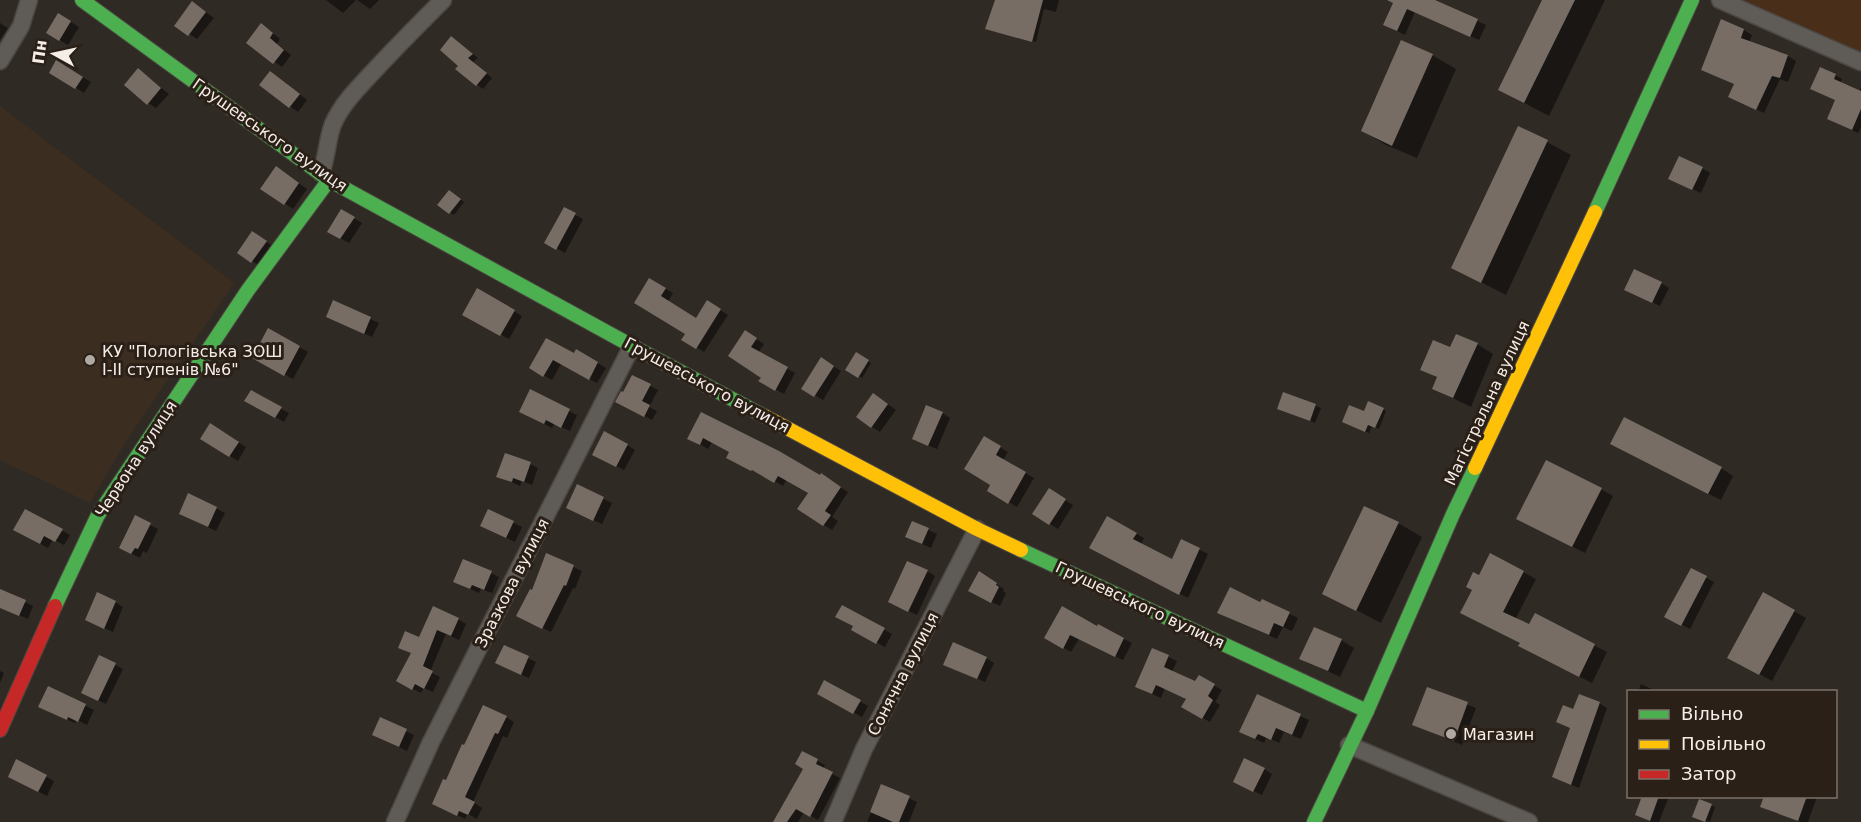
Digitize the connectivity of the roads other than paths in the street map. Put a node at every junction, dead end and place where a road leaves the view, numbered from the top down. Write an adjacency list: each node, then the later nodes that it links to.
1 (29, 0): 6 (street)
2 (82, 0): 8 (street, Грушевського вулиця)
3 (444, 0): 8 (street, Червона вулиця)
4 (1692, 0): 11 (street, Магістральна вулиця)
5 (1720, 0): 7 (street)
6 (0, 61)
7 (1861, 63)
8 (325, 176): 9 (street, Грушевського вулиця); 12 (street, Червона вулиця)
9 (632, 346): 10 (street, Грушевського вулиця); 14 (street, Зразкова вулиця)
10 (978, 529): 11 (street, Грушевського вулиця); 15 (street, Сонячна вулиця)
11 (1366, 711): 13 (street, Магістральна вулиця)
12 (0, 730)
13 (1349, 745): 16 (street, Магістральна вулиця); 17 (street)
14 (395, 822)
15 (833, 822)
16 (1314, 822)
17 (1529, 822)

